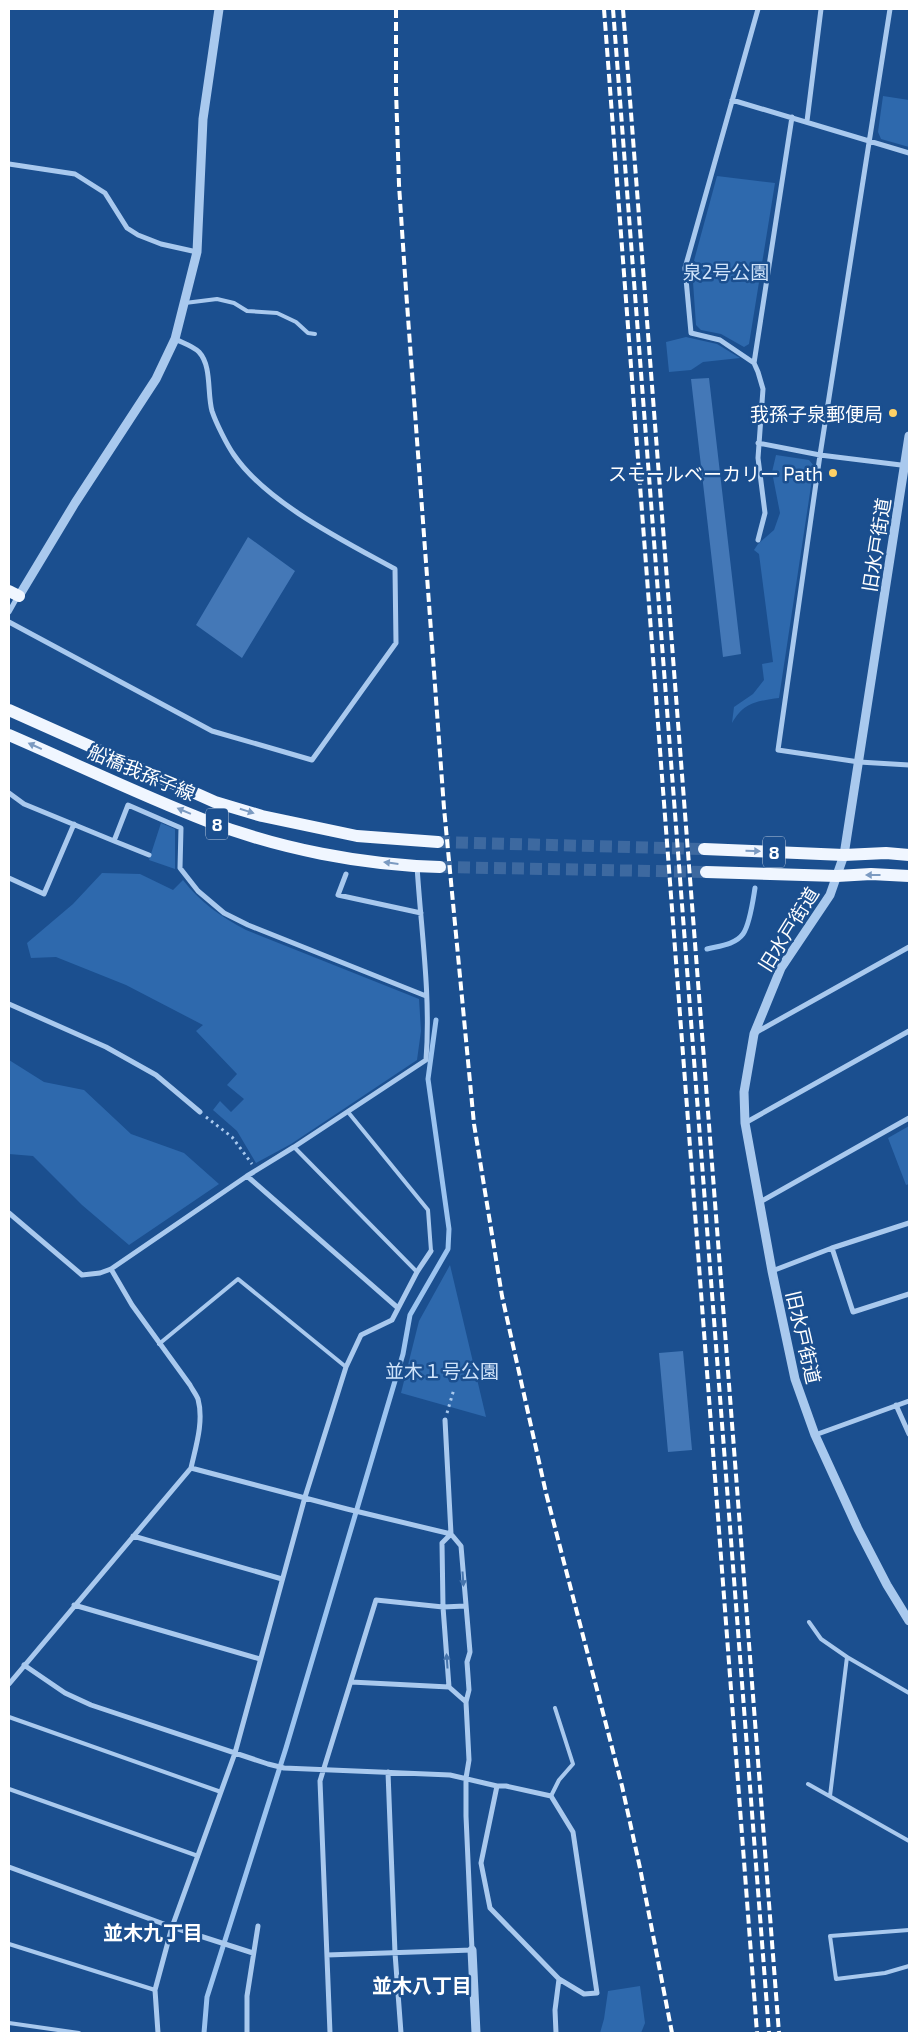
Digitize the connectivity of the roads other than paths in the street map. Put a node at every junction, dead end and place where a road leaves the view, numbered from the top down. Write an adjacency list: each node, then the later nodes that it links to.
1 (218, 9): 11 (street)
2 (758, 9): 5 (street)
3 (821, 9): 7 (street)
4 (890, 9): 8 (street)
5 (732, 100): 6 (street); 15 (street)
6 (792, 117): 7 (street); 15 (street)
7 (807, 121): 8 (street)
8 (870, 141): 9 (street); 18 (street)
9 (909, 153)
10 (9, 164): 11 (street)
11 (197, 252): 12 (street)
12 (185, 304): 13 (lane); 14 (street)
13 (315, 334)
14 (175, 339): 21 (street); 23 (street)
15 (754, 363): 17 (street)
16 (909, 436): 19 (street, 旧水戸街道)
17 (758, 443): 18 (street); 20 (street)
18 (820, 455): 19 (street); 26 (street)
19 (907, 466): 26 (street, 旧水戸街道)
20 (758, 540)
21 (14, 593): 22 (street)
22 (9, 612)
23 (9, 622)
24 (9, 710): 33 (main road, 船橋我孫子線 / 8, one-way to 33)
25 (9, 734): 28 (main road, 船橋我孫子線 / 8, one-way to 25)
26 (859, 762): 27 (street); 36 (street, 旧水戸街道)
27 (909, 765)
28 (133, 789): 30 (street); 38 (main road, 船橋我孫子線 / 8, one-way to 28)
29 (9, 793): 31 (street)
30 (128, 805): 32 (street); 47 (street)
31 (74, 824): 32 (street); 44 (street)
32 (114, 841): 35 (street)
33 (438, 842)
34 (704, 849): 36 (main road, 8, one-way to 36)
35 (149, 855)
36 (844, 855): 37 (main road, 8); 42 (street, 旧水戸街道)
37 (909, 855)
38 (417, 866): 39 (main road, 船橋我孫子線 / 8); 45 (street)
39 (440, 867)
40 (706, 872): 42 (main road, 8)
41 (346, 874): 45 (street)
42 (837, 876): 43 (main road, 8, one-way to 42); 50 (street, 旧水戸街道)
43 (909, 876)
44 (9, 878)
45 (421, 913): 47 (street)
46 (909, 947): 50 (street)
47 (426, 996): 52 (street)
48 (9, 1004): 51 (street)
49 (909, 1031): 54 (street)
50 (754, 1034): 54 (street, 旧水戸街道)
51 (200, 1112)
52 (348, 1112): 55 (street); 61 (lane)
53 (909, 1118): 57 (street)
54 (745, 1123): 57 (street, 旧水戸街道)
55 (294, 1147): 56 (street); 64 (lane)
56 (247, 1176): 62 (street); 66 (street)
57 (760, 1202): 63 (street, 旧水戸街道)
58 (9, 1213): 62 (street)
59 (909, 1223): 60 (street)
60 (832, 1248): 63 (street); 65 (street)
61 (431, 1252): 64 (street)
62 (110, 1269): 67 (street)
63 (772, 1271): 73 (street, 旧水戸街道)
64 (417, 1272): 66 (street)
65 (909, 1294)
66 (398, 1308): 68 (street)
67 (159, 1344): 68 (lane); 74 (street)
68 (346, 1367): 75 (street)
69 (909, 1401): 70 (street)
70 (896, 1405): 72 (street); 73 (street)
71 (445, 1420): 76 (street)
72 (909, 1434)
73 (815, 1435): 82 (street, 旧水戸街道)
74 (191, 1468): 75 (street); 77 (street)
75 (306, 1497): 76 (street); 78 (street)
76 (451, 1534): 80 (street, one-way to 80); 81 (street)
77 (132, 1536): 78 (street); 79 (street)
78 (282, 1578): 85 (street)
79 (74, 1605): 85 (street); 86 (street)
80 (465, 1606): 81 (street); 91 (street)
81 (443, 1607): 87 (street); 89 (street, one-way to 81)
82 (909, 1621)
83 (809, 1622): 84 (lane)
84 (847, 1657): 90 (lane); 103 (lane)
85 (260, 1659): 94 (street)
86 (24, 1665): 88 (street); 94 (street)
87 (351, 1682): 89 (street); 95 (street)
88 (9, 1684)
89 (449, 1687): 91 (street)
90 (909, 1693)
91 (466, 1702): 97 (street)
92 (555, 1708): 102 (lane)
93 (9, 1717): 101 (lane)
94 (234, 1753): 95 (street); 101 (street)
95 (323, 1770): 96 (street); 114 (street)
96 (388, 1772): 97 (street); 113 (street)
97 (466, 1778): 99 (street); 111 (street)
98 (808, 1784): 103 (lane)
99 (497, 1786): 102 (street); 116 (street)
100 (9, 1788): 105 (lane)
101 (221, 1792): 105 (street)
102 (551, 1796): 116 (street)
103 (830, 1796): 104 (lane)
104 (909, 1841)
105 (198, 1856): 108 (street)
106 (9, 1867): 108 (street)
107 (258, 1926): 112 (street)
108 (172, 1927): 112 (street); 117 (street)
109 (909, 1930): 115 (lane)
110 (9, 1944): 117 (lane)
111 (472, 1950): 113 (street); 124 (street)
112 (253, 1953): 121 (street)
113 (396, 1953): 114 (street); 123 (street)
114 (327, 1956): 122 (street)
115 (909, 1966)
116 (559, 1980): 125 (street)
117 (155, 1990): 120 (street)
118 (9, 2023): 119 (lane)
119 (79, 2033)
120 (158, 2033)
121 (247, 2033)
122 (330, 2033)
123 (401, 2033)
124 (476, 2033)
125 (556, 2033)

